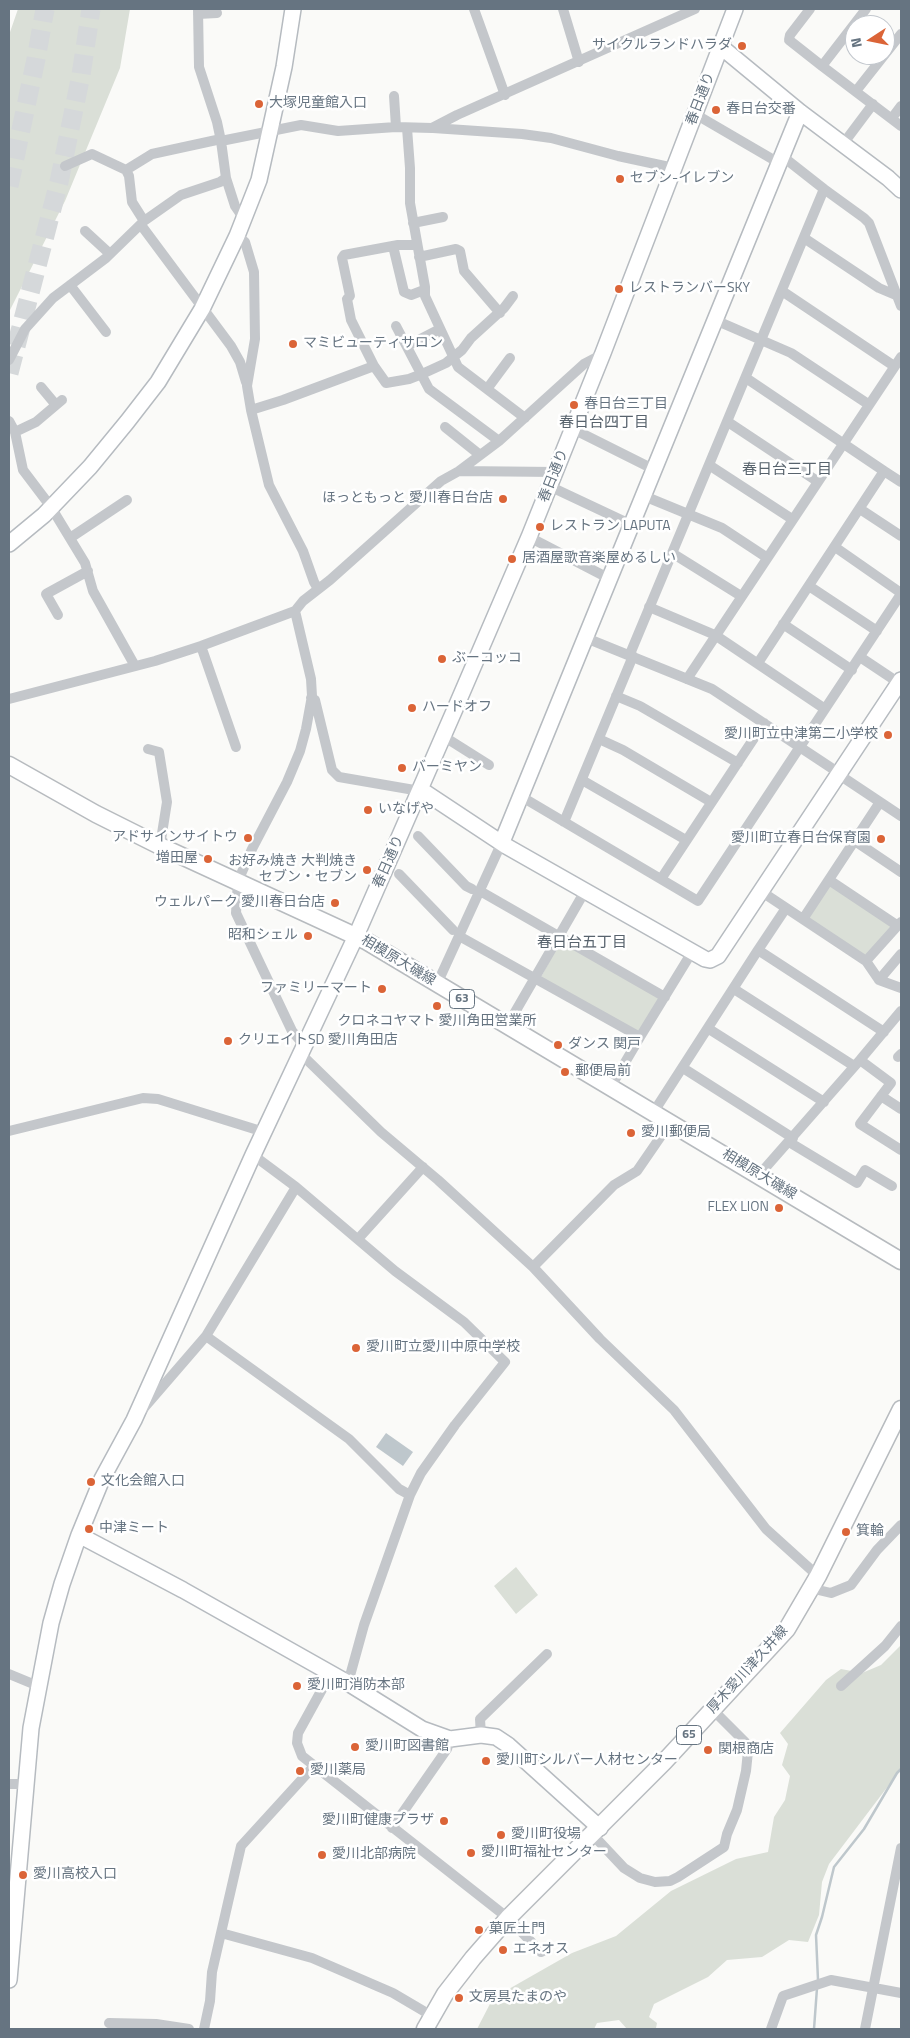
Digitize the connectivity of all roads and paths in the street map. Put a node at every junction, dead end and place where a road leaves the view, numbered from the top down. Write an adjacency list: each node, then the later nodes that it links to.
1 (293, 9): 26 (street)
2 (474, 9): 15 (street)
3 (563, 9): 12 (street)
4 (695, 9): 12 (street)
5 (735, 9): 11 (street, 春日通り)
6 (810, 9): 13 (street)
7 (866, 9): 13 (street)
8 (198, 11): 9 (street); 27 (street)
9 (217, 14)
10 (901, 34): 14 (street)
11 (720, 46): 19 (street); 20 (street, 春日通り)
12 (579, 62): 15 (street)
13 (822, 66): 14 (street)
14 (856, 91): 17 (street)
15 (505, 95): 25 (street)
16 (394, 96): 23 (street)
17 (873, 104): 21 (street); 28 (street)
18 (901, 106): 21 (street)
19 (800, 112): 28 (street); 29 (street)
20 (695, 114): 29 (street); 31 (street, 春日通り)
21 (892, 118): 22 (street)
22 (901, 126)
23 (396, 127): 24 (street); 26 (street)
24 (407, 128): 25 (street); 39 (street)
25 (432, 128): 31 (street)
26 (271, 131): 27 (street); 37 (street)
27 (221, 140): 32 (street); 33 (street)
28 (843, 144): 35 (street)
29 (781, 159): 34 (street); 54 (street)
30 (65, 166): 32 (street)
31 (674, 168): 60 (street, 春日通り)
32 (126, 170): 38 (street)
33 (226, 178): 37 (street); 38 (street)
34 (824, 189): 42 (street); 51 (street)
35 (901, 190)
36 (442, 217): 39 (street)
37 (244, 219): 41 (street)
38 (142, 223): 45 (street); 52 (street)
39 (413, 223): 43 (street)
40 (85, 231): 45 (street)
41 (237, 236): 52 (street); 69 (street)
42 (804, 238): 49 (street); 51 (street)
43 (416, 245): 44 (street); 46 (street)
44 (393, 246): 48 (street); 65 (street)
45 (110, 254): 47 (street)
46 (419, 257): 48 (street); 53 (street)
47 (70, 284): 57 (street); 64 (street)
48 (424, 290): 56 (street)
49 (782, 291): 58 (street); 66 (street)
50 (513, 296): 53 (street)
51 (900, 301)
52 (202, 309): 69 (street); 92 (street)
53 (500, 312): 62 (street)
54 (715, 320): 58 (street); 84 (street)
55 (396, 326): 59 (street)
56 (440, 329): 59 (street); 62 (street)
57 (106, 332)
58 (762, 340): 68 (street); 72 (street)
59 (406, 346): 67 (street)
60 (603, 354): 74 (street); 78 (street, 春日通り)
61 (901, 357): 66 (street)
62 (453, 358): 67 (street); 71 (street)
63 (510, 358): 71 (street)
64 (9, 360)
65 (374, 366): 67 (street); 73 (street)
66 (894, 366): 72 (street)
67 (422, 374): 80 (street)
68 (746, 378): 76 (street); 81 (street)
69 (247, 386): 73 (street)
70 (41, 387): 79 (street)
71 (487, 389): 74 (street)
72 (868, 404): 81 (street)
73 (251, 410): 107 (street)
74 (526, 418): 80 (street)
75 (9, 421): 79 (street)
76 (728, 422): 83 (street); 88 (street)
77 (444, 426): 82 (street)
78 (573, 429): 84 (street); 87 (street, 春日通り)
79 (15, 432): 92 (street)
80 (499, 441): 82 (street)
81 (843, 443): 86 (street); 88 (street)
82 (480, 455): 85 (street)
83 (709, 465): 94 (street); 95 (street)
84 (655, 470): 90 (street)
85 (458, 471): 87 (street); 107 (street)
86 (884, 471): 89 (street); 93 (street)
87 (552, 479): 96 (street); 98 (street, 春日通り)
88 (817, 481): 95 (street)
89 (901, 482)
90 (644, 496): 94 (street); 96 (street)
91 (127, 500): 99 (street)
92 (51, 507): 99 (street); 100 (street)
93 (860, 509): 97 (street); 101 (street)
94 (689, 514): 102 (street); 103 (street)
95 (792, 520): 103 (street)
96 (632, 525): 105 (street)
97 (901, 536)
98 (529, 537): 105 (street); 130 (street, 春日通り)
99 (70, 538): 104 (street)
100 (9, 544)
101 (835, 547): 106 (street); 108 (street)
102 (672, 552): 109 (street); 110 (street)
103 (766, 557): 109 (street)
104 (88, 571): 112 (street); 121 (street)
105 (610, 578): 116 (street)
106 (809, 586): 113 (street); 114 (street)
107 (318, 590): 111 (street)
108 (901, 593): 114 (street)
109 (741, 596): 115 (street)
110 (649, 607): 115 (street); 118 (street)
111 (295, 611): 117 (street); 126 (street)
112 (58, 615)
113 (783, 624): 120 (street); 122 (street)
114 (877, 631): 119 (street)
115 (715, 635): 120 (street); 123 (street)
116 (586, 638): 118 (street); 141 (street)
117 (201, 646): 121 (street); 132 (street)
118 (631, 655): 123 (street); 125 (street)
119 (860, 657): 122 (street); 124 (street)
120 (758, 663): 128 (street)
121 (136, 666): 127 (street)
122 (852, 670): 128 (street)
123 (687, 679): 129 (street)
124 (900, 681): 138 (street)
125 (616, 696): 131 (street); 135 (street)
126 (311, 698): 140 (street); 155 (street)
127 (9, 699)
128 (825, 709): 133 (street)
129 (764, 723): 133 (street); 135 (street)
130 (443, 736): 137 (street); 140 (street, 春日通り)
131 (598, 739): 139 (street); 142 (street)
132 (236, 747)
133 (800, 747): 138 (street); 153 (street)
134 (148, 749): 150 (street)
135 (738, 763): 142 (street)
136 (9, 764): 150 (main road, 相模原大磯線 / 63)
137 (489, 764)
138 (839, 774): 143 (street); 158 (street)
139 (582, 780): 145 (street); 147 (street)
140 (420, 791): 149 (street); 163 (street, 春日通り)
141 (522, 797): 145 (street); 149 (street)
142 (711, 802): 147 (street)
143 (880, 802): 144 (street); 148 (street)
144 (901, 816)
145 (564, 822): 153 (street)
146 (418, 836): 156 (street)
147 (686, 840): 153 (street)
148 (855, 840): 151 (street); 154 (street)
149 (502, 842): 156 (street); 157 (street)
150 (160, 846): 155 (main road, 相模原大磯線 / 63)
151 (901, 872)
152 (399, 874): 162 (street)
153 (661, 879)
154 (829, 880): 160 (street); 161 (street)
155 (238, 881): 163 (main road, 相模原大磯線 / 63); 180 (street)
156 (476, 890): 162 (street); 164 (street)
157 (585, 891): 164 (street); 166 (street)
158 (762, 892): 159 (street); 166 (street)
159 (786, 908): 160 (street); 165 (street)
160 (803, 919): 168 (street)
161 (900, 924): 168 (street)
162 (456, 933): 169 (street); 171 (street)
163 (356, 936): 171 (main road, 相模原大磯線 / 63); 180 (street, 春日通り)
164 (560, 936): 169 (street); 174 (street)
165 (758, 950): 173 (street); 178 (street)
166 (692, 952): 174 (street)
167 (901, 954): 170 (street)
168 (866, 961): 170 (street)
169 (534, 978): 176 (street); 179 (street)
170 (879, 980): 172 (street)
171 (437, 984): 176 (main road, 相模原大磯線 / 63)
172 (901, 988)
173 (734, 989): 177 (street); 181 (street)
174 (665, 997): 179 (street)
175 (899, 1017): 178 (street)
176 (507, 1026): 183 (main road, 相模原大磯線 / 63)
177 (708, 1029): 182 (street); 185 (street)
178 (884, 1032): 181 (street)
179 (640, 1037): 183 (street)
180 (301, 1054): 190 (street, 春日通り); 194 (street)
181 (857, 1063): 184 (street); 185 (street)
182 (683, 1068): 187 (street); 191 (street)
183 (610, 1088): 187 (main road, 相模原大磯線 / 63)
184 (881, 1096): 186 (street); 192 (street)
185 (824, 1102): 191 (street)
186 (901, 1109)
187 (653, 1113): 188 (main road, 相模原大磯線 / 63)
188 (670, 1123): 195 (main road, 相模原大磯線 / 63); 200 (street)
189 (9, 1131): 190 (street)
190 (264, 1132): 193 (street, 春日通り)
191 (791, 1140): 195 (street); 196 (street)
192 (901, 1150)
193 (253, 1155): 197 (street); 203 (street, 春日通り)
194 (423, 1167): 198 (street); 200 (street)
195 (759, 1175): 199 (main road, 相模原大磯線 / 63)
196 (892, 1186)
197 (296, 1188): 198 (street); 201 (street)
198 (358, 1239): 204 (street)
199 (901, 1261)
200 (533, 1267): 207 (street)
201 (206, 1336): 203 (street); 204 (street)
202 (901, 1409): 207 (main road, 厚木愛川津久井線 / 65)
203 (134, 1420): 206 (street, 春日通り)
204 (410, 1495): 212 (street)
205 (901, 1525): 207 (street)
206 (79, 1535): 210 (street); 213 (street, 春日通り)
207 (814, 1582): 215 (main road, 厚木愛川津久井線 / 65)
208 (901, 1626): 214 (street)
209 (547, 1654): 216 (street)
210 (331, 1673): 212 (street); 218 (street)
211 (9, 1674): 213 (street)
212 (348, 1683): 217 (street)
213 (38, 1686): 220 (street, 春日通り)
214 (841, 1686)
215 (712, 1710): 222 (main road, 厚木愛川津久井線 / 65); 222 (street)
216 (481, 1735): 217 (street); 222 (street)
217 (450, 1739): 221 (street)
218 (314, 1766): 221 (street); 225 (street)
219 (9, 1784): 220 (street)
220 (25, 1784): 227 (street, 春日通り)
221 (392, 1828): 224 (street)
222 (597, 1831): 224 (main road, 厚木愛川津久井線 / 65)
223 (901, 1848): 228 (street)
224 (508, 1918): 226 (street); 231 (main road, 厚木愛川津久井線 / 65)
225 (221, 1933): 231 (street); 233 (street)
226 (543, 1951)
227 (9, 1980)
228 (873, 1988): 229 (street); 234 (street); 235 (street)
229 (901, 1993)
230 (109, 2023): 232 (street)
231 (428, 2023)
232 (189, 2029)
233 (204, 2029)
234 (772, 2029)
235 (865, 2029)

